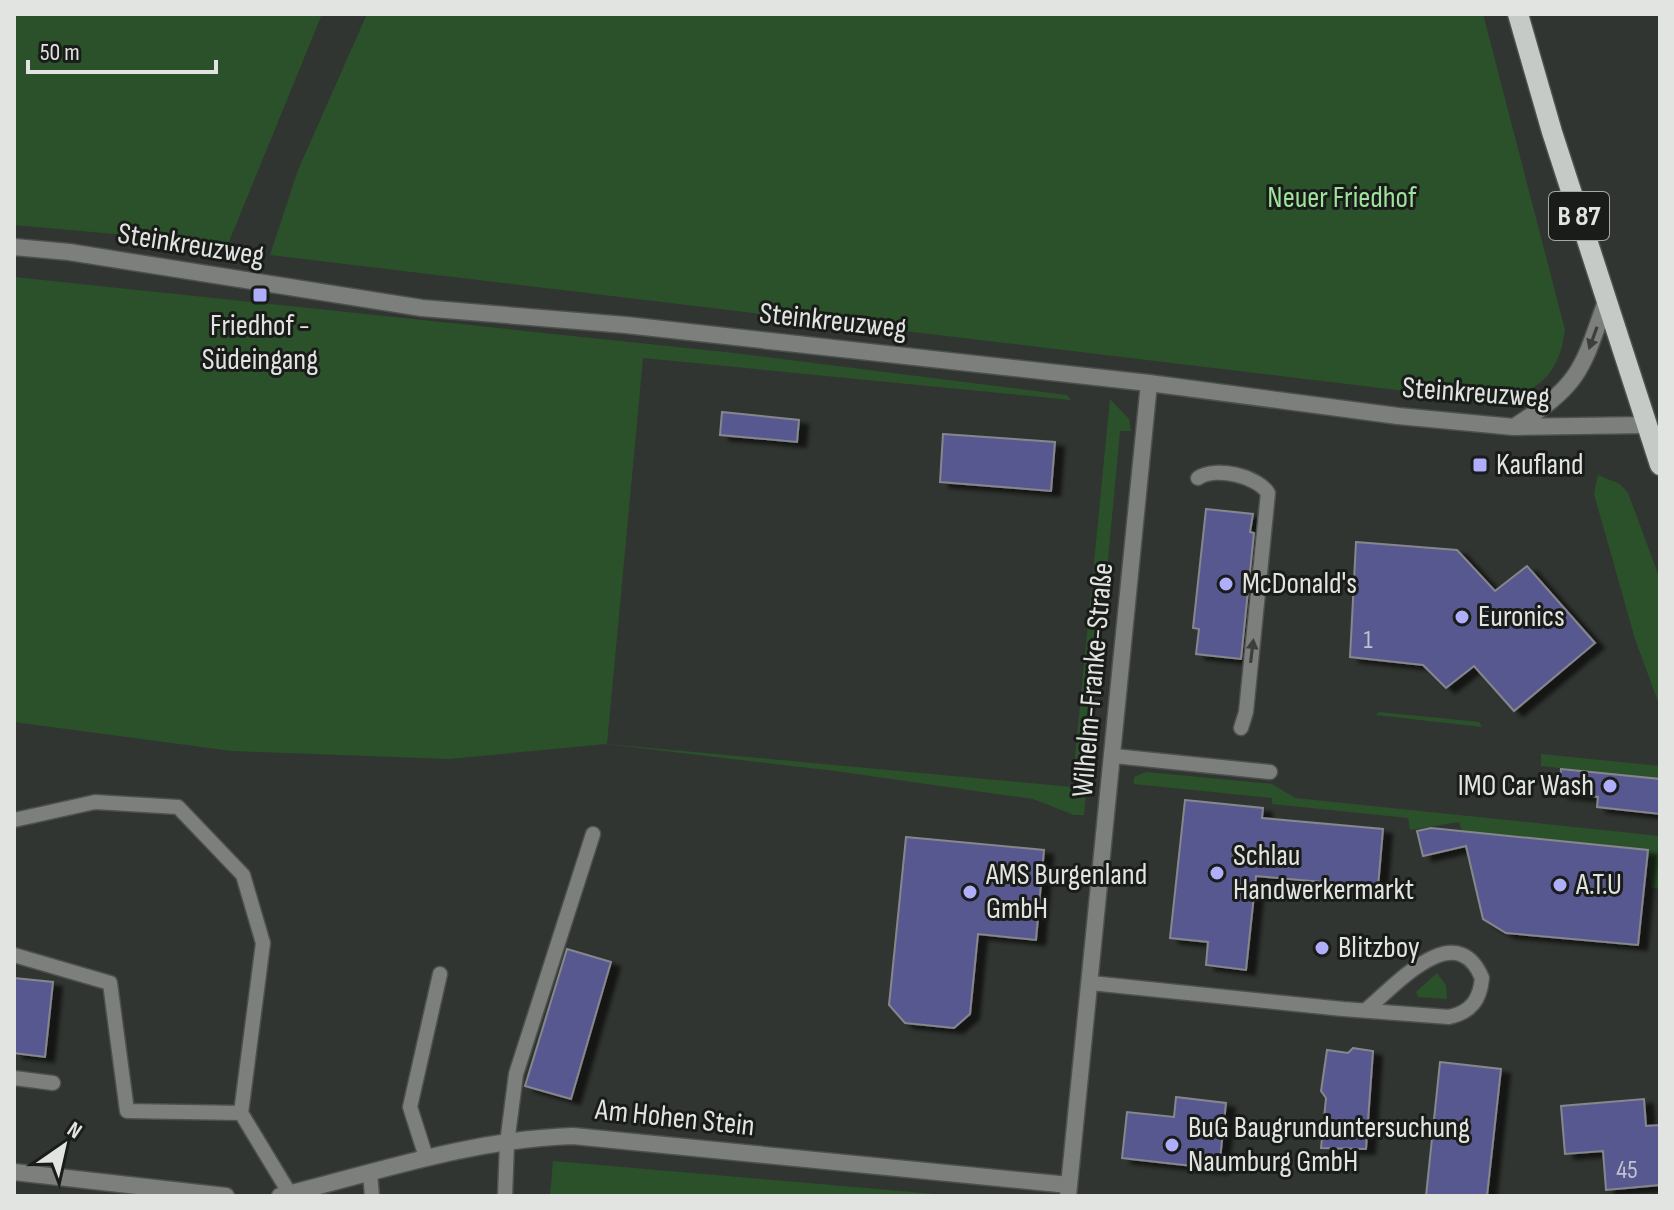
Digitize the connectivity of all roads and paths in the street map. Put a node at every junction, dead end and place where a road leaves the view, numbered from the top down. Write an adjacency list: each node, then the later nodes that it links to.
1 (1518, 14): 3 (main road, B 87)
2 (14, 247): 4 (street, Steinkreuzweg)
3 (1606, 301): 5 (main road, B 87); 6 (street, one-way to 6)
4 (1149, 383): 6 (street, Steinkreuzweg); 10 (street, Wilhelm-Franke-Straße)
5 (1648, 425): 6 (street, Steinkreuzweg); 7 (main road, B 87)
6 (1514, 427)
7 (1660, 465)
8 (1198, 478): 9 (lane, one-way to 8)
9 (1241, 728)
10 (1114, 756): 11 (lane); 16 (street, Wilhelm-Franke-Straße)
11 (1270, 772)
12 (14, 820): 20 (lane)
13 (593, 834): 21 (lane)
14 (14, 955): 20 (lane)
15 (440, 974): 22 (lane)
16 (1091, 983): 17 (lane); 25 (street, Wilhelm-Franke-Straße)
17 (1367, 1009): 17 (lane)
18 (14, 1078): 19 (lane)
19 (53, 1083)
20 (241, 1113): 26 (lane)
21 (507, 1143): 22 (street, Am Hohen Stein); 25 (street, Am Hohen Stein); 29 (lane)
22 (426, 1157): 24 (street, Am Hohen Stein)
23 (14, 1172): 27 (street)
24 (370, 1173): 26 (street, Am Hohen Stein); 28 (lane)
25 (1068, 1190)
26 (285, 1195)
27 (226, 1196)
28 (372, 1196)
29 (505, 1196)

